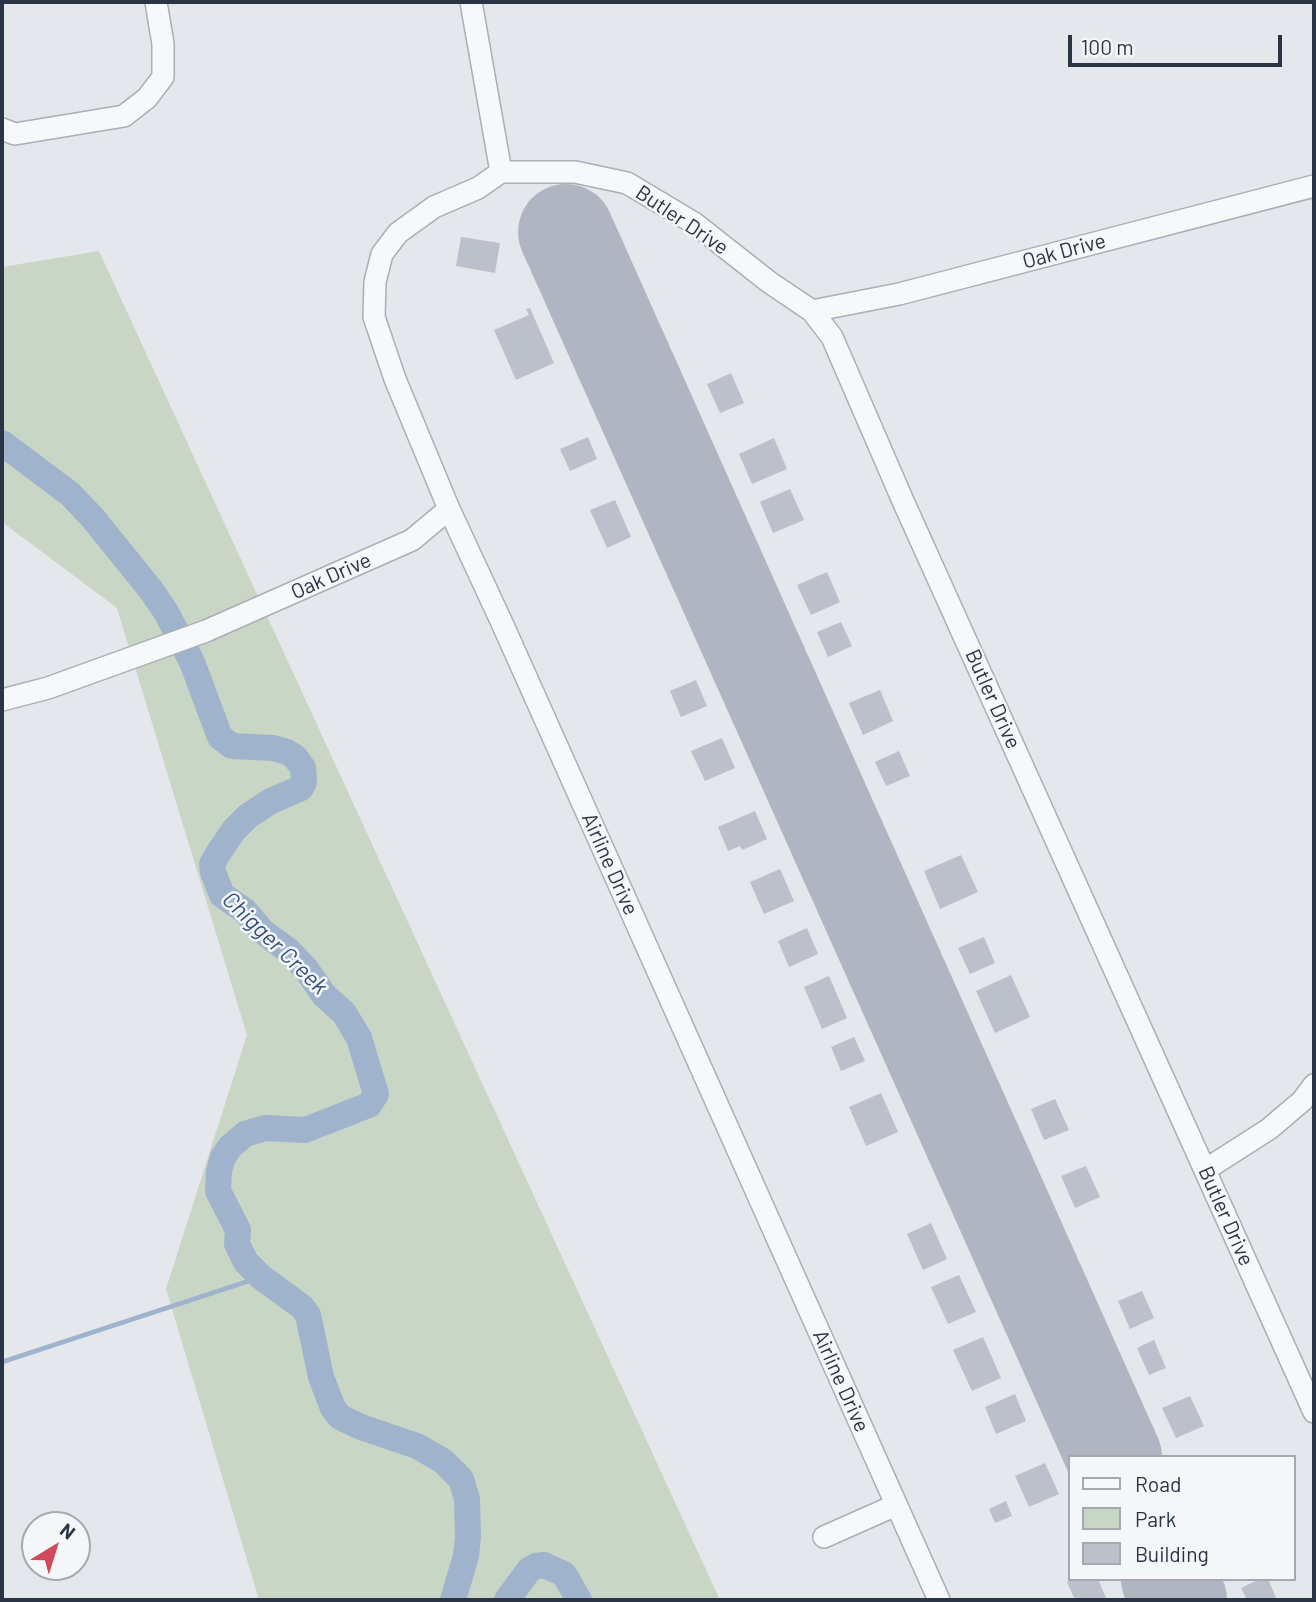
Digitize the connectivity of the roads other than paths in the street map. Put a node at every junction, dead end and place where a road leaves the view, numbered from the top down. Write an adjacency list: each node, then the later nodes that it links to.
1 (156, 2): 3 (street)
2 (471, 2): 4 (street)
3 (2, 129)
4 (501, 172): 6 (street, Butler Drive); 7 (street, Airline Drive)
5 (1314, 186): 6 (street, Oak Drive)
6 (812, 311): 10 (street, Butler Drive)
7 (449, 509): 8 (street, Oak Drive); 12 (street, Airline Drive)
8 (2, 700)
9 (1314, 1085): 10 (street)
10 (1205, 1170): 11 (street, Butler Drive)
11 (1314, 1412)
12 (896, 1505): 13 (street); 14 (street, Airline Drive)
13 (824, 1537)
14 (939, 1600)

